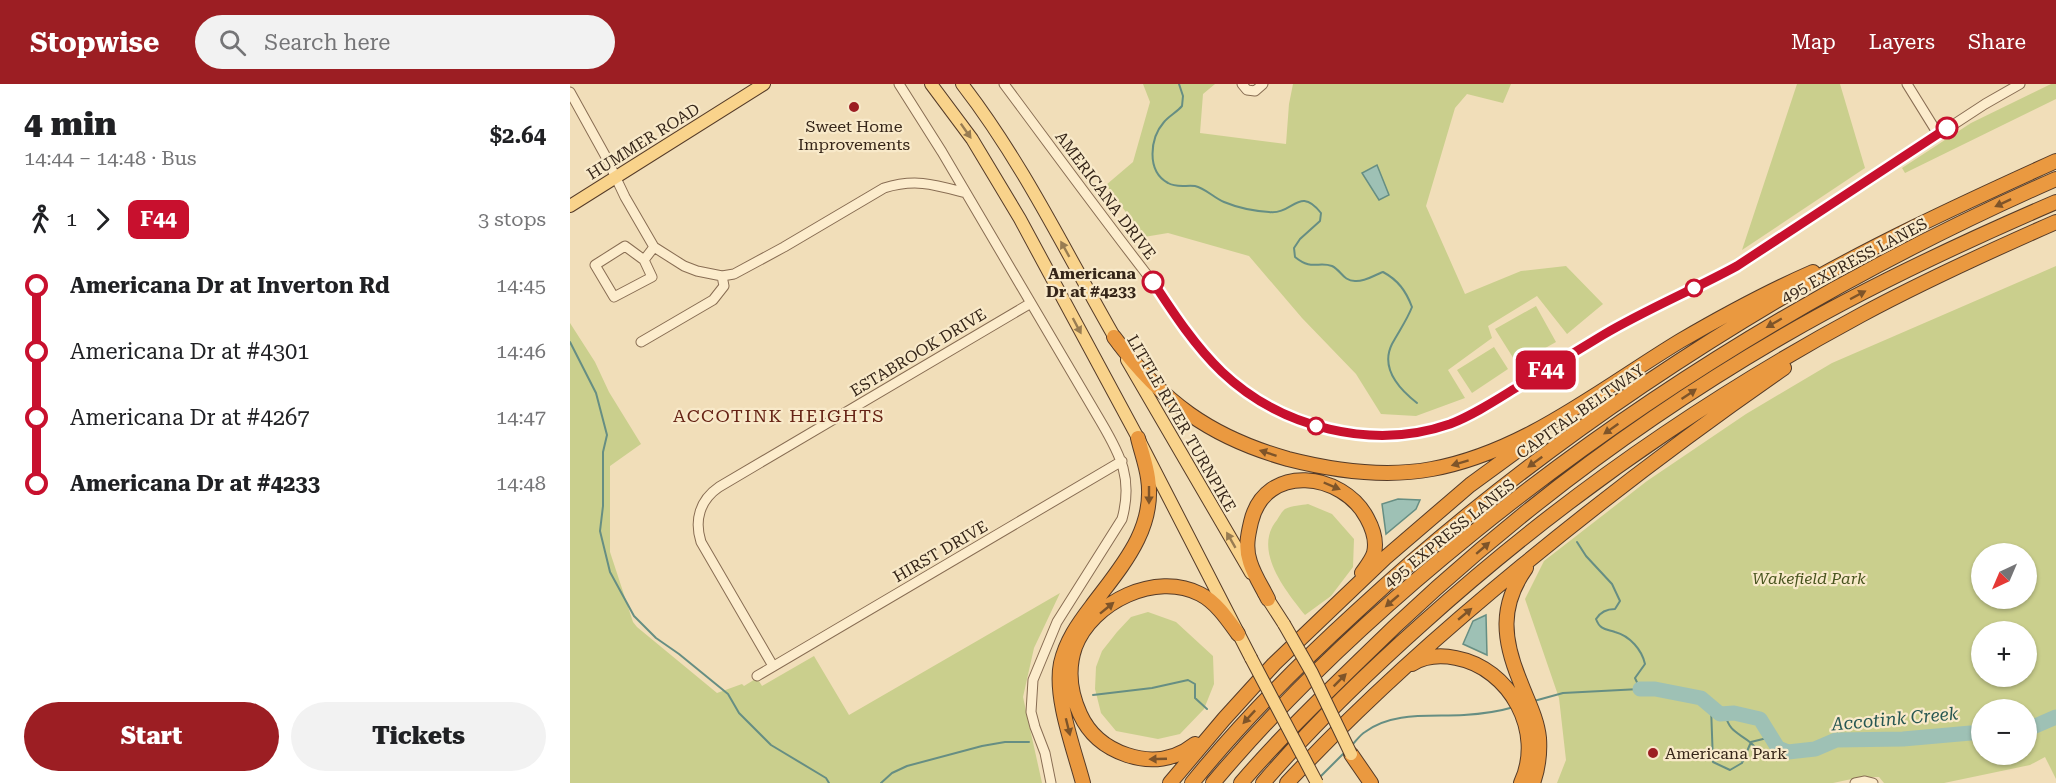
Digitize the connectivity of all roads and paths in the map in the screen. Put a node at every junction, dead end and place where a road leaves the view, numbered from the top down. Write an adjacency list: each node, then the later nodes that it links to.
1 (764, 84): 13 (main road, HUMMER ROAD)
2 (900, 84): 15 (street)
3 (931, 84): 28 (main road, one-way to 28)
4 (962, 84): 25 (main road, LITTLE RIVER TURNPIKE, one-way to 4)
5 (1004, 84): 11 (street, AMERICANA DRIVE)
6 (1242, 84): 7 (street)
7 (1263, 84)
8 (1907, 84): 11 (street)
9 (2020, 84): 11 (street, AMERICANA DRIVE)
10 (570, 92): 13 (street)
11 (1938, 134)
12 (2056, 161): 18 (highway, CAPITAL BELTWAY)
13 (615, 177): 17 (main road, HUMMER ROAD); 20 (street)
14 (2056, 179): 44 (highway, 495 EXPRESS LANES, one-way to 44)
15 (966, 193): 22 (street); 23 (street)
16 (2056, 202): 45 (highway, 495 EXPRESS LANES, one-way to 16)
17 (570, 206)
18 (1924, 222): 27 (highway); 43 (highway, CAPITAL BELTWAY, one-way to 43)
19 (2056, 222): 24 (highway)
20 (654, 247): 21 (street); 22 (street)
21 (644, 260): 21 (street)
22 (722, 276): 26 (street)
23 (1031, 303): 29 (street); 34 (street, ESTABROOK DRIVE)
24 (1862, 315): 30 (highway); 46 (highway)
25 (1114, 337): 27 (highway, one-way to 25); 32 (main road, LITTLE RIVER TURNPIKE, one-way to 25)
26 (641, 342)
27 (1552, 422): 31 (highway)
28 (1138, 438): 33 (main road); 41 (highway, one-way to 41)
29 (1122, 461): 34 (street, HIRST DRIVE); 40 (street)
30 (1577, 521): 36 (highway, one-way to 30); 38 (highway)
31 (1342, 598): 32 (highway, one-way to 31); 37 (highway)
32 (1268, 599): 39 (main road, LITTLE RIVER TURNPIKE, bridge)
33 (1238, 634): 37 (highway, one-way to 33); 48 (main road, bridge)
34 (773, 666): 35 (street, HIRST DRIVE)
35 (757, 675)
36 (1389, 680): 38 (highway); 47 (highway)
37 (1224, 719): 42 (highway)
38 (1533, 739): 51 (highway); 52 (highway)
39 (1350, 754): 49 (main road, LITTLE RIVER TURNPIKE); 50 (highway)
40 (1051, 783)
41 (1083, 783)
42 (1170, 783)
43 (1192, 783)
44 (1213, 783)
45 (1241, 783)
46 (1263, 783)
47 (1287, 783)
48 (1317, 783)
49 (1365, 783)
50 (1371, 783)
51 (1521, 783)
52 (1533, 783)
53 (1855, 783): 54 (street)
54 (1873, 783)

